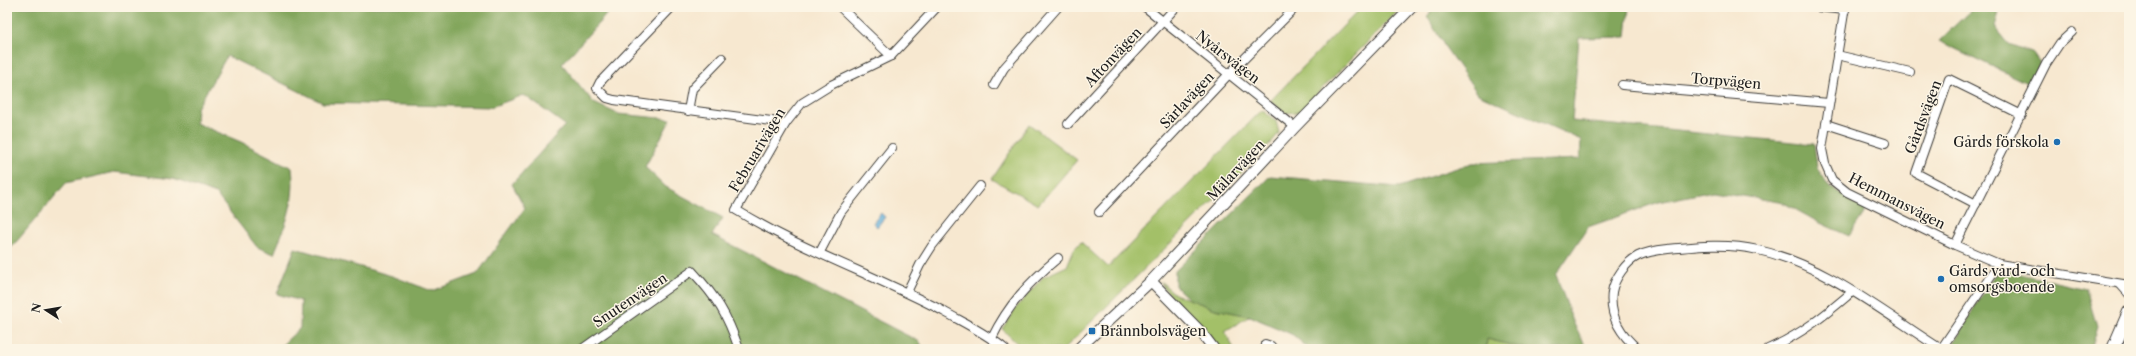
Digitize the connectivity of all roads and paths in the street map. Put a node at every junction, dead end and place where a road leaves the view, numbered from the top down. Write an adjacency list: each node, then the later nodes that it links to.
1 (672, 7): 21 (street)
2 (840, 7): 14 (street)
3 (937, 7): 14 (street, Februarivägen)
4 (1058, 7): 18 (street)
5 (1144, 7): 11 (street, Nyårsvägen)
6 (1176, 7): 11 (street, Aftonvägen)
7 (1296, 7): 17 (street, Särlavägen)
8 (1412, 7): 26 (street, Mälarvägen)
9 (1817, 7): 10 (street)
10 (1845, 8): 13 (street, Hemmansvägen)
11 (1162, 22): 17 (street, Nyårsvägen); 24 (street, Aftonvägen)
12 (2072, 32): 22 (street)
13 (1837, 55): 16 (street); 20 (street, Hemmansvägen)
14 (891, 56): 23 (street, Februarivägen)
15 (722, 58): 21 (street)
16 (1910, 72)
17 (1229, 74): 26 (street, Nyårsvägen); 31 (street, Särlavägen)
18 (994, 85)
19 (1622, 85): 20 (street, Torpvägen)
20 (1829, 103): 25 (street, Hemmansvägen)
21 (688, 111): 23 (street)
22 (2022, 115): 30 (street); 30 (street, Gårdsvägen)
23 (786, 123): 33 (street, Februarivägen)
24 (1068, 124)
25 (1826, 124): 27 (street); 32 (street, Hemmansvägen)
26 (1295, 127): 36 (street, Mälarvägen)
27 (1884, 143)
28 (892, 148): 33 (street)
29 (980, 186): 38 (street)
30 (1976, 204): 32 (street)
31 (1099, 212)
32 (1955, 245): 35 (street, Hemmansvägen)
33 (820, 252): 38 (street)
34 (1058, 258): 42 (street)
35 (1998, 264): 37 (street, Hemmansvägen); 53 (street)
36 (1151, 281): 48 (street, Mälarvägen); 49 (street)
37 (2125, 285): 40 (street, Hemmansvägen)
38 (907, 292): 42 (street)
39 (1852, 292): 51 (street); 52 (street); 53 (street)
40 (2129, 294)
41 (2129, 312): 54 (main road)
42 (992, 338): 47 (street)
43 (1265, 344): 50 (street)
44 (2129, 346): 55 (main road)
45 (582, 349): 46 (street, Snutenvägen)
46 (739, 349)
47 (1005, 349)
48 (1078, 349)
49 (1214, 349)
50 (1273, 349)
51 (1638, 349)
52 (1768, 349)
53 (1941, 349)
54 (2113, 349)
55 (2128, 349)

